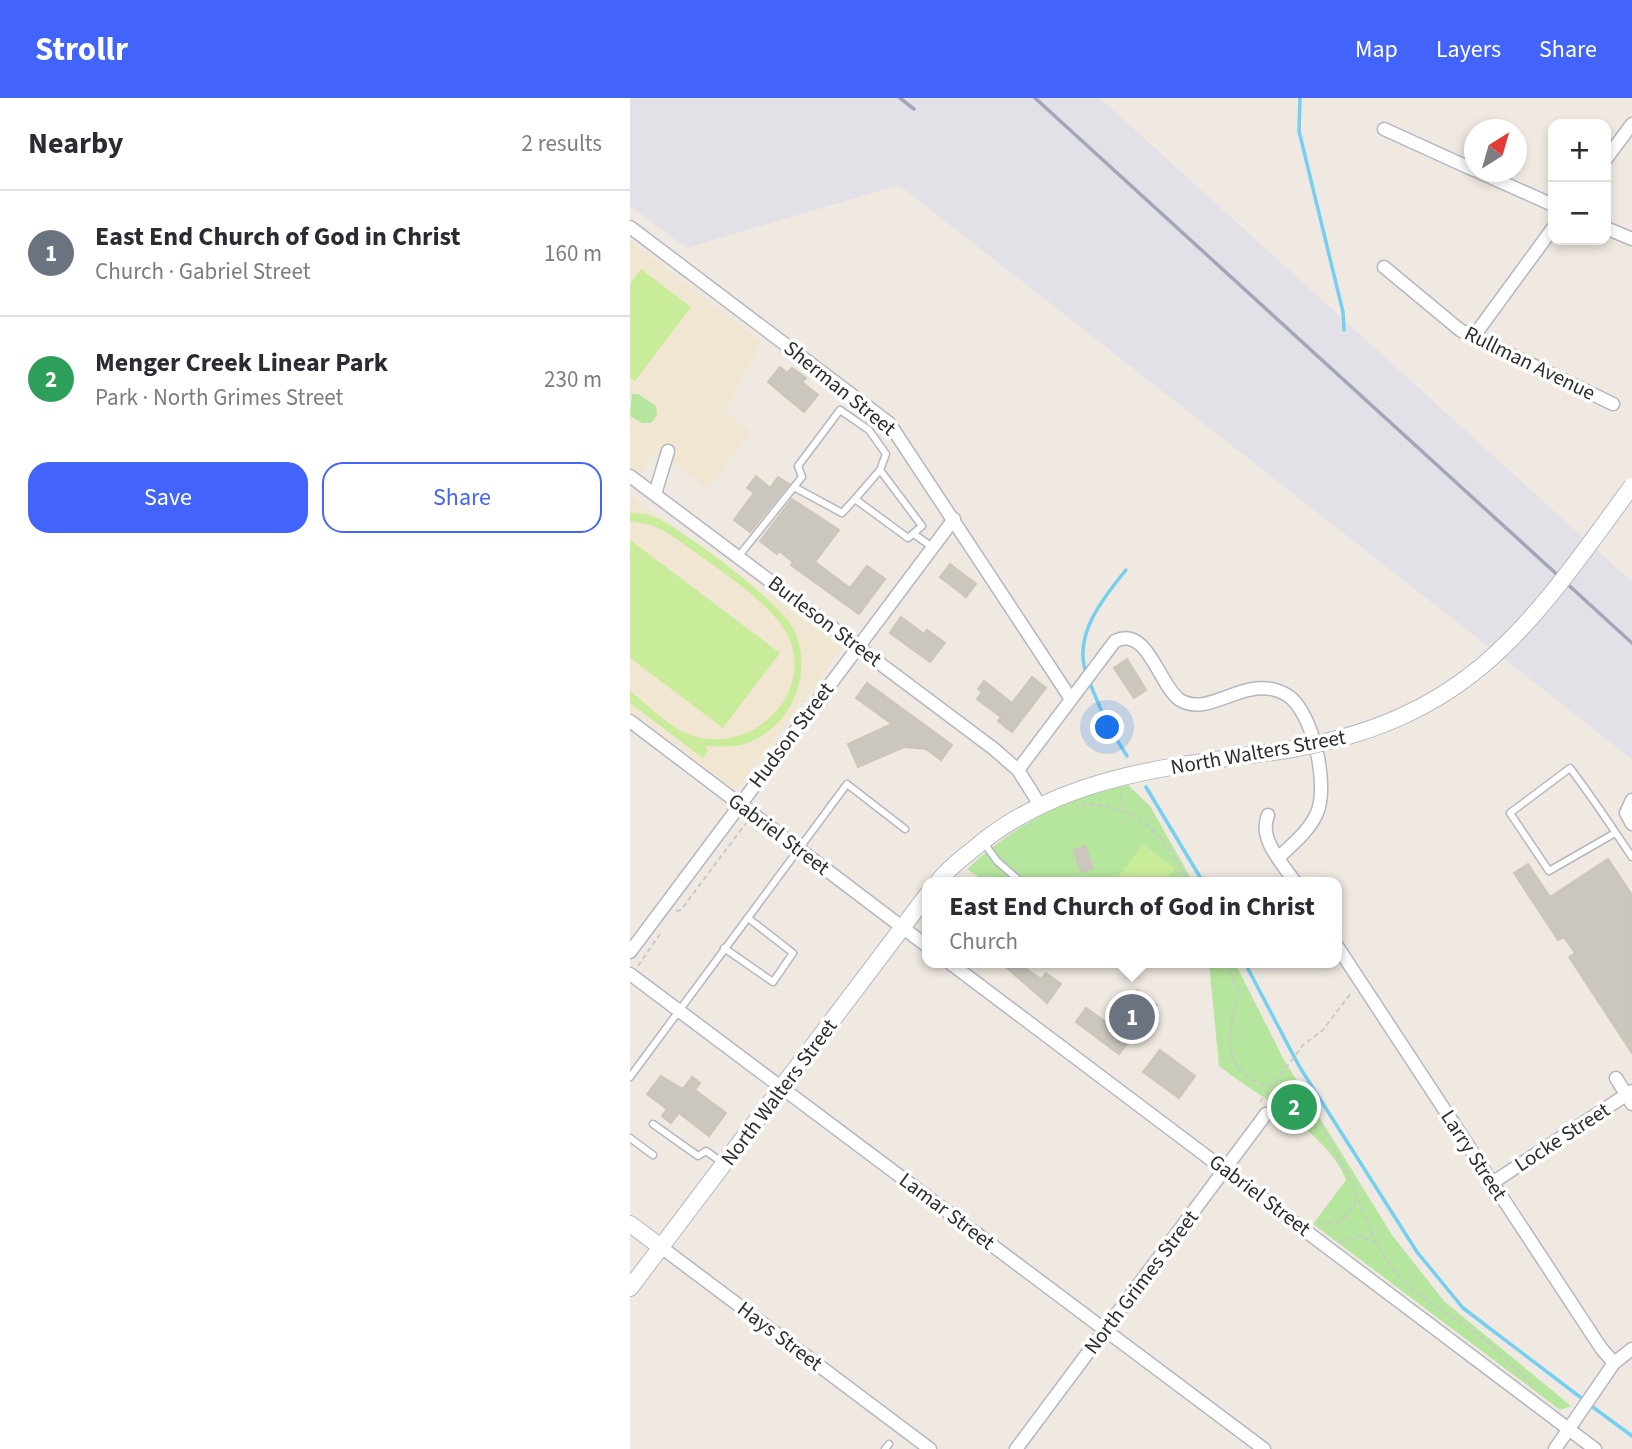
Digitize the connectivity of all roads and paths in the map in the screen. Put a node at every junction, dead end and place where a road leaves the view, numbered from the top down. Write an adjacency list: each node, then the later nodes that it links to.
1 (1632, 124): 3 (street)
2 (1384, 129): 4 (street)
3 (1611, 152)
4 (1464, 165)
5 (1502, 182): 6 (street)
6 (1548, 203)
7 (630, 227): 21 (street, Sherman Street)
8 (1611, 230): 10 (street)
9 (1548, 235): 12 (street)
10 (1632, 239)
11 (1384, 267): 12 (street, Rullman Avenue)
12 (1474, 336): 13 (street, Rullman Avenue)
13 (1614, 404)
14 (668, 451): 19 (street)
15 (880, 470): 18 (lane); 20 (lane); 22 (lane)
16 (630, 476): 19 (street, Burleson Street)
17 (1632, 486): 32 (main road, North Walters Street, bridge)
18 (794, 487): 20 (lane); 24 (lane)
19 (655, 494): 24 (street, Burleson Street)
20 (855, 499): 22 (lane)
21 (954, 519): 23 (street, Hudson Street); 26 (street, Sherman Street)
22 (914, 534): 23 (lane)
23 (933, 548): 25 (street, Hudson Street)
24 (738, 557): 25 (street, Burleson Street)
25 (858, 646): 28 (street, Burleson Street); 31 (street, Hudson Street)
26 (1071, 699): 28 (street); 42 (street)
27 (630, 721): 31 (street, Gabriel Street)
28 (1017, 770): 32 (street, Burleson Street)
29 (1124, 787): 34 (path)
30 (1632, 800): 37 (street)
31 (740, 804): 35 (street, Gabriel Street); 55 (street, Hudson Street)
32 (1040, 805): 40 (main road, North Walters Street)
33 (1076, 805): 34 (path)
34 (1124, 811): 46 (path)
35 (753, 814): 41 (street, Gabriel Street); 49 (path)
36 (1268, 815): 42 (street)
37 (1632, 824)
38 (905, 829): 41 (lane)
39 (1615, 833): 39 (lane); 43 (lane)
40 (982, 842): 44 (main road, North Walters Street); 45 (lane)
41 (800, 850): 50 (lane); 51 (street, Gabriel Street)
42 (1279, 857): 47 (street)
43 (1632, 857)
44 (944, 877)
45 (1015, 877)
46 (1186, 877)
47 (1292, 877)
48 (922, 901): 51 (main road, North Walters Street)
49 (671, 912)
50 (748, 918): 54 (lane); 54 (lane)
51 (902, 927): 53 (street, Gabriel Street); 65 (main road, North Walters Street)
52 (659, 928): 59 (path)
53 (922, 942)
54 (724, 948): 61 (lane)
55 (630, 952)
56 (1342, 954): 73 (street, Larry Street)
57 (957, 968): 72 (street, Gabriel Street)
58 (1228, 968): 64 (path)
59 (631, 975): 61 (street, Lamar Street)
60 (1354, 989): 64 (path)
61 (680, 1011): 62 (lane); 65 (street, Lamar Street)
62 (630, 1077)
63 (1616, 1079): 66 (street)
64 (1273, 1085): 67 (path); 74 (path)
65 (783, 1088): 71 (main road, North Walters Street); 81 (street, Lamar Street)
66 (1630, 1097): 73 (street, Locke Street)
67 (1263, 1108): 72 (street, North Grimes Street)
68 (653, 1124): 71 (lane)
69 (630, 1138): 70 (lane)
70 (653, 1156)
71 (724, 1164): 79 (main road, North Walters Street)
72 (1225, 1168): 81 (street, North Grimes Street); 85 (street, Gabriel Street)
73 (1492, 1183): 83 (street, Larry Street)
74 (1358, 1199): 75 (path); 77 (path)
75 (1315, 1223)
76 (630, 1224): 79 (main road, Hays Street)
77 (1374, 1241): 78 (path); 84 (path)
78 (1340, 1242)
79 (661, 1247): 80 (main road, North Walters Street); 86 (street, Hays Street)
80 (630, 1288)
81 (1105, 1329): 87 (street, North Grimes Street); 88 (street, Lamar Street)
82 (1632, 1349): 83 (street)
83 (1614, 1363): 85 (street)
84 (1534, 1387)
85 (1569, 1427): 89 (street); 90 (street, Gabriel Street)
86 (930, 1449)
87 (1016, 1449)
88 (1264, 1449)
89 (1555, 1449)
90 (1595, 1449)

